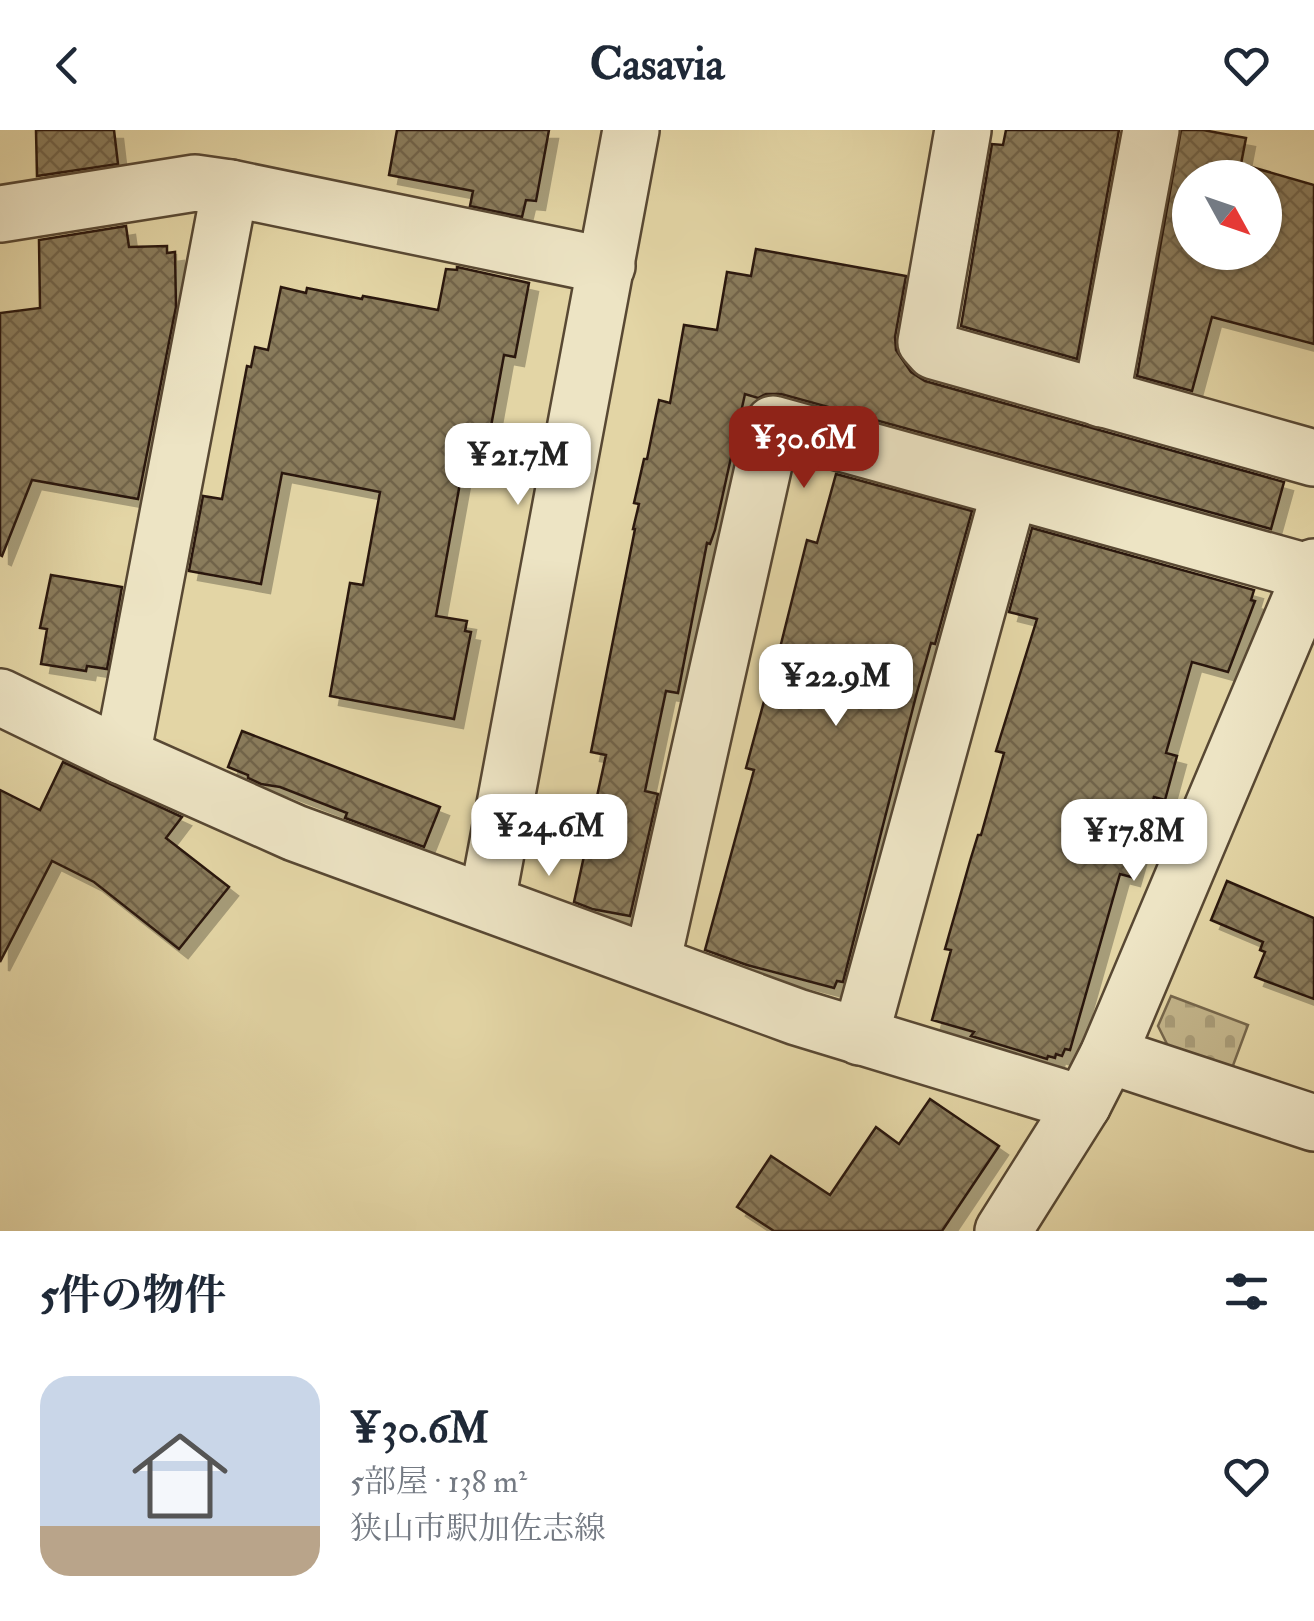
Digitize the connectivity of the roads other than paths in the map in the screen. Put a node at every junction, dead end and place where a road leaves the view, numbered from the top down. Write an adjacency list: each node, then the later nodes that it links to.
1 (631, 130): 6 (street)
2 (963, 130): 7 (street)
3 (1151, 130): 7 (street)
4 (230, 188): 5 (street); 6 (street); 12 (street)
5 (0, 214)
6 (607, 266): 13 (street)
7 (1101, 399): 8 (street)
8 (1314, 458)
9 (1010, 490): 10 (street); 14 (street); 15 (street)
10 (1313, 570): 16 (street)
11 (0, 697): 12 (street)
12 (122, 756): 13 (street)
13 (487, 902): 14 (street)
14 (652, 963): 15 (street)
15 (860, 1037): 17 (street)
16 (1108, 1055): 17 (street); 18 (street)
17 (1084, 1104): 19 (street)
18 (1314, 1123)
19 (1003, 1231)

